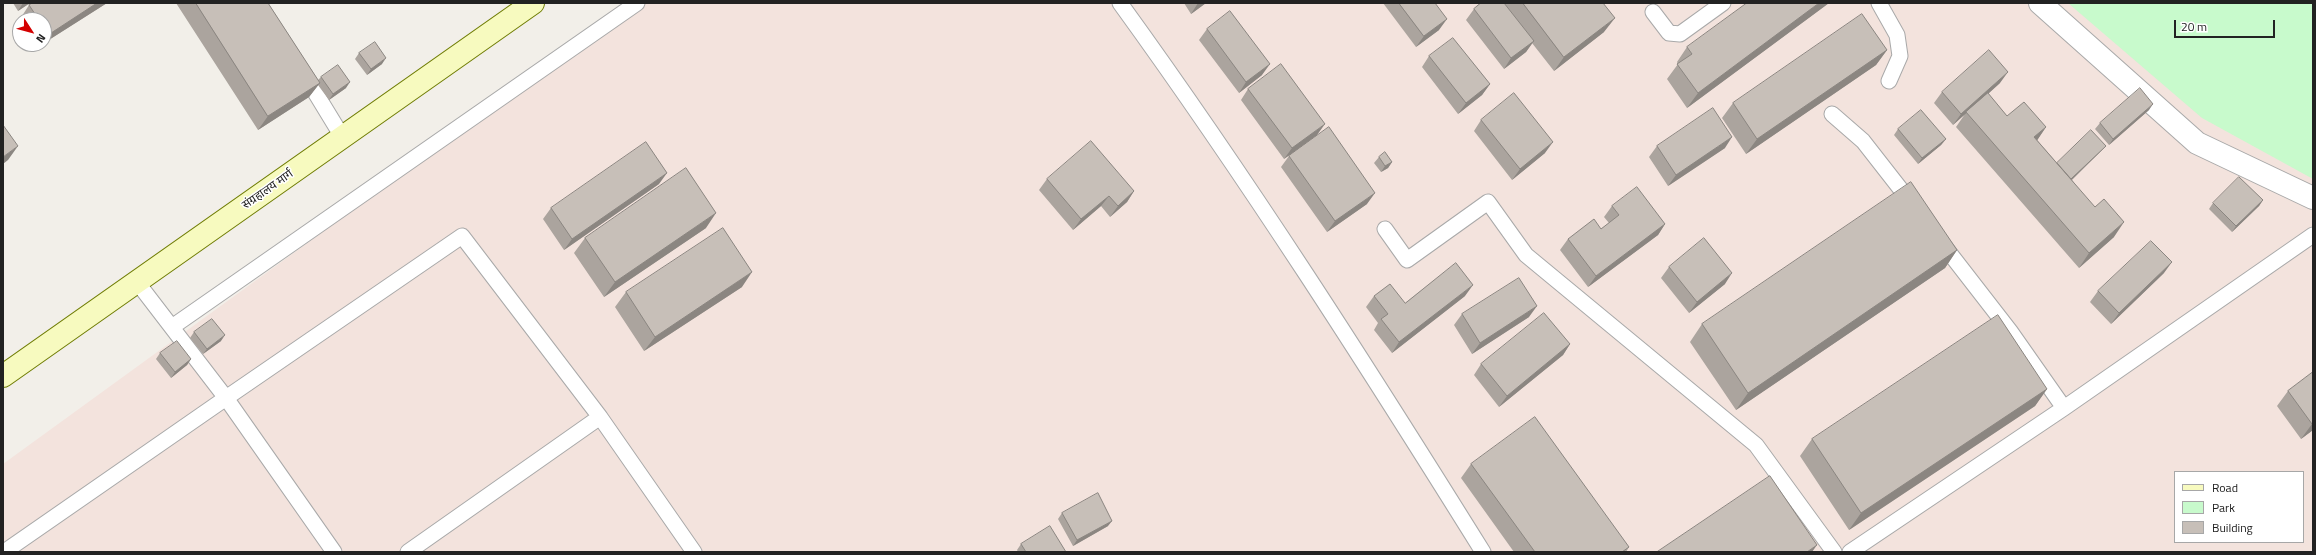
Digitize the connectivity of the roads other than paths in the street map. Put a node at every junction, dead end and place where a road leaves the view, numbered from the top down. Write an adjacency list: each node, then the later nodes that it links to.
1 (533, 3): 11 (main road, संग्रहालय मार्ग)
2 (636, 3): 18 (lane)
3 (1120, 3): 27 (lane)
4 (1723, 3): 7 (lane)
5 (1880, 3): 9 (lane)
6 (2040, 3): 12 (street)
7 (1653, 12)
8 (296, 62): 11 (lane)
9 (1890, 81)
10 (1832, 114): 13 (lane)
11 (343, 138): 17 (main road, संग्रहालय मार्ग)
12 (2313, 198)
13 (1920, 215)
14 (1386, 229): 28 (lane)
15 (1934, 233): 21 (lane)
16 (2313, 235): 21 (lane)
17 (137, 282): 18 (lane); 19 (main road, संग्रहालय मार्ग)
18 (172, 327): 20 (lane)
19 (3, 376)
20 (226, 398): 22 (lane); 23 (lane); 24 (lane)
21 (2064, 408): 29 (lane)
22 (600, 418): 25 (lane); 26 (lane)
23 (4, 552)
24 (334, 552)
25 (408, 552)
26 (694, 552)
27 (1483, 552)
28 (1834, 552)
29 (1850, 552)

